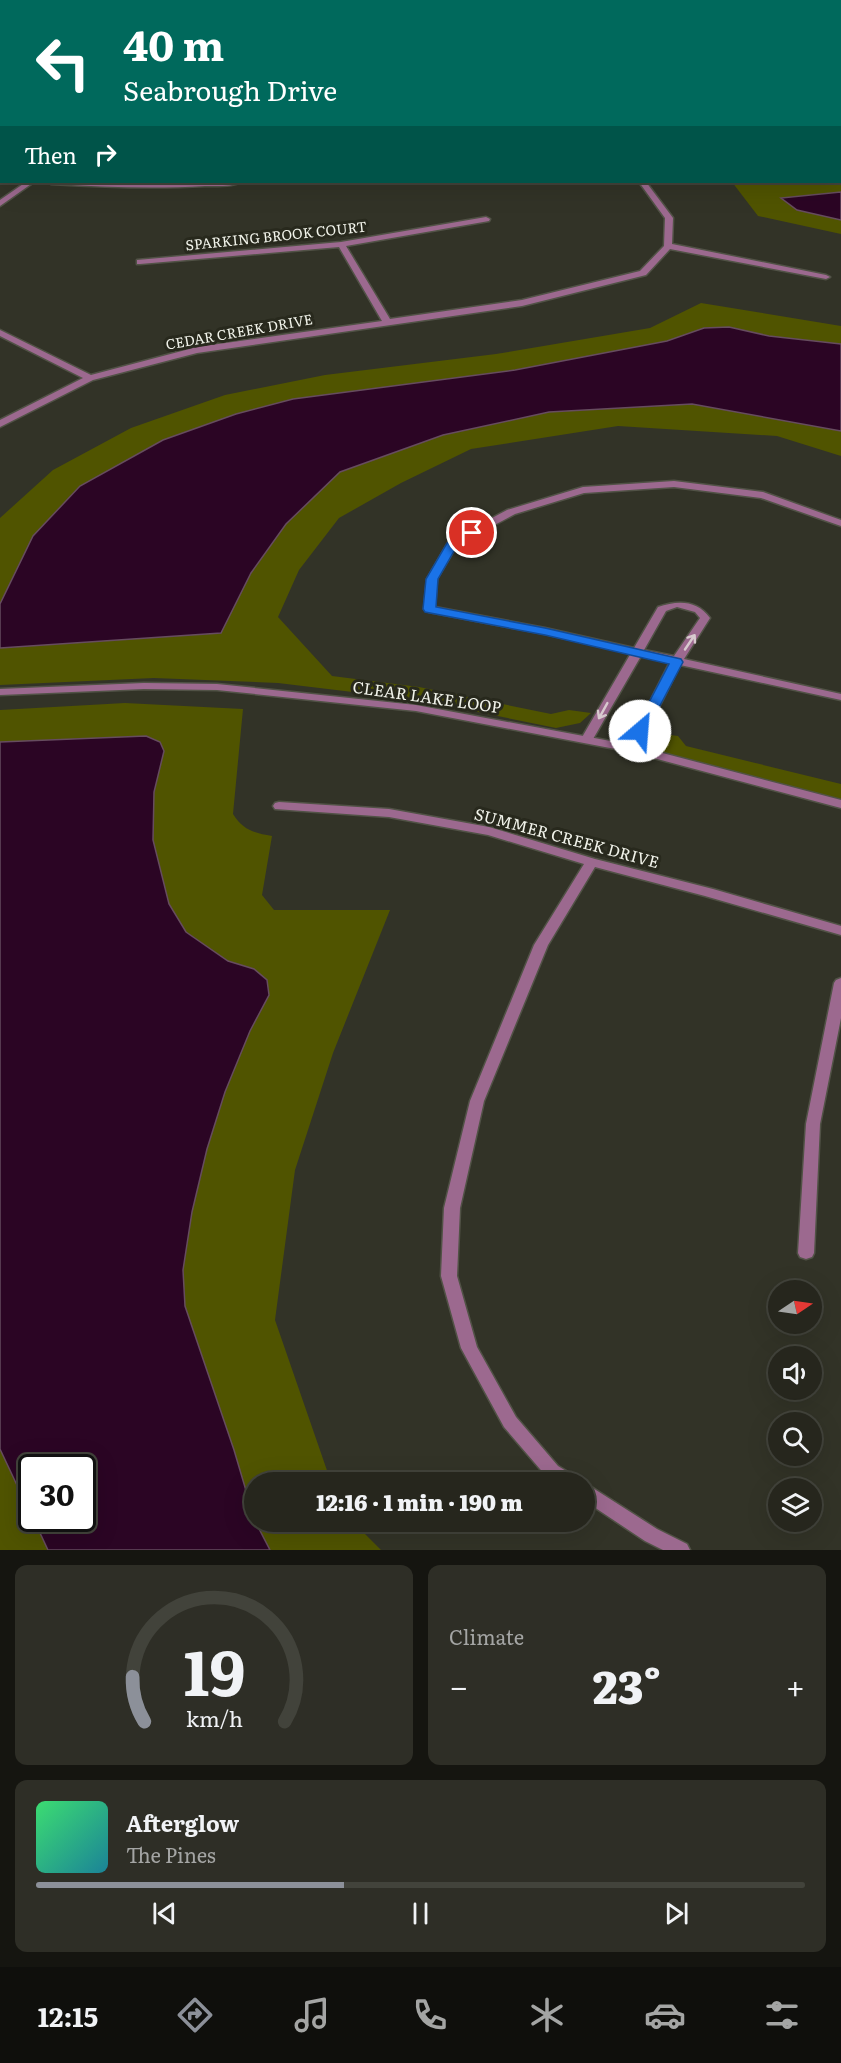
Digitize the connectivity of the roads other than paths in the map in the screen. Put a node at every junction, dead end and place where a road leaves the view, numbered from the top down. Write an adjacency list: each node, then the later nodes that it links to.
1 (29, 183): 5 (street)
2 (66, 183): 3 (street)
3 (225, 183)
4 (644, 183): 8 (street)
5 (0, 204)
6 (486, 219): 7 (street, SPARKING BROOK COURT)
7 (340, 244): 9 (street, SPARKING BROOK COURT); 11 (street)
8 (668, 246): 10 (street); 11 (street, CEDAR CREEK DRIVE)
9 (140, 262)
10 (826, 277)
11 (387, 321): 13 (street, CEDAR CREEK DRIVE)
12 (0, 333): 13 (street)
13 (90, 378): 14 (street, CEDAR CREEK DRIVE)
14 (0, 423)
15 (841, 523): 16 (street)
16 (636, 652): 17 (street); 17 (street, one-way to 16); 20 (street, one-way to 20)
17 (676, 662): 19 (street); 21 (street)
18 (0, 692): 20 (street, CLEAR LAKE LOOP)
19 (841, 697)
20 (588, 740): 21 (street, CLEAR LAKE LOOP)
21 (632, 748): 22 (street, CLEAR LAKE LOOP)
22 (841, 804)
23 (279, 806): 24 (street, SUMMER CREEK DRIVE)
24 (592, 862): 25 (street, SUMMER CREEK DRIVE); 28 (street)
25 (841, 931)
26 (841, 983): 27 (street)
27 (806, 1253)
28 (554, 1472)
29 (595, 1498): 30 (street)
30 (681, 1550)

